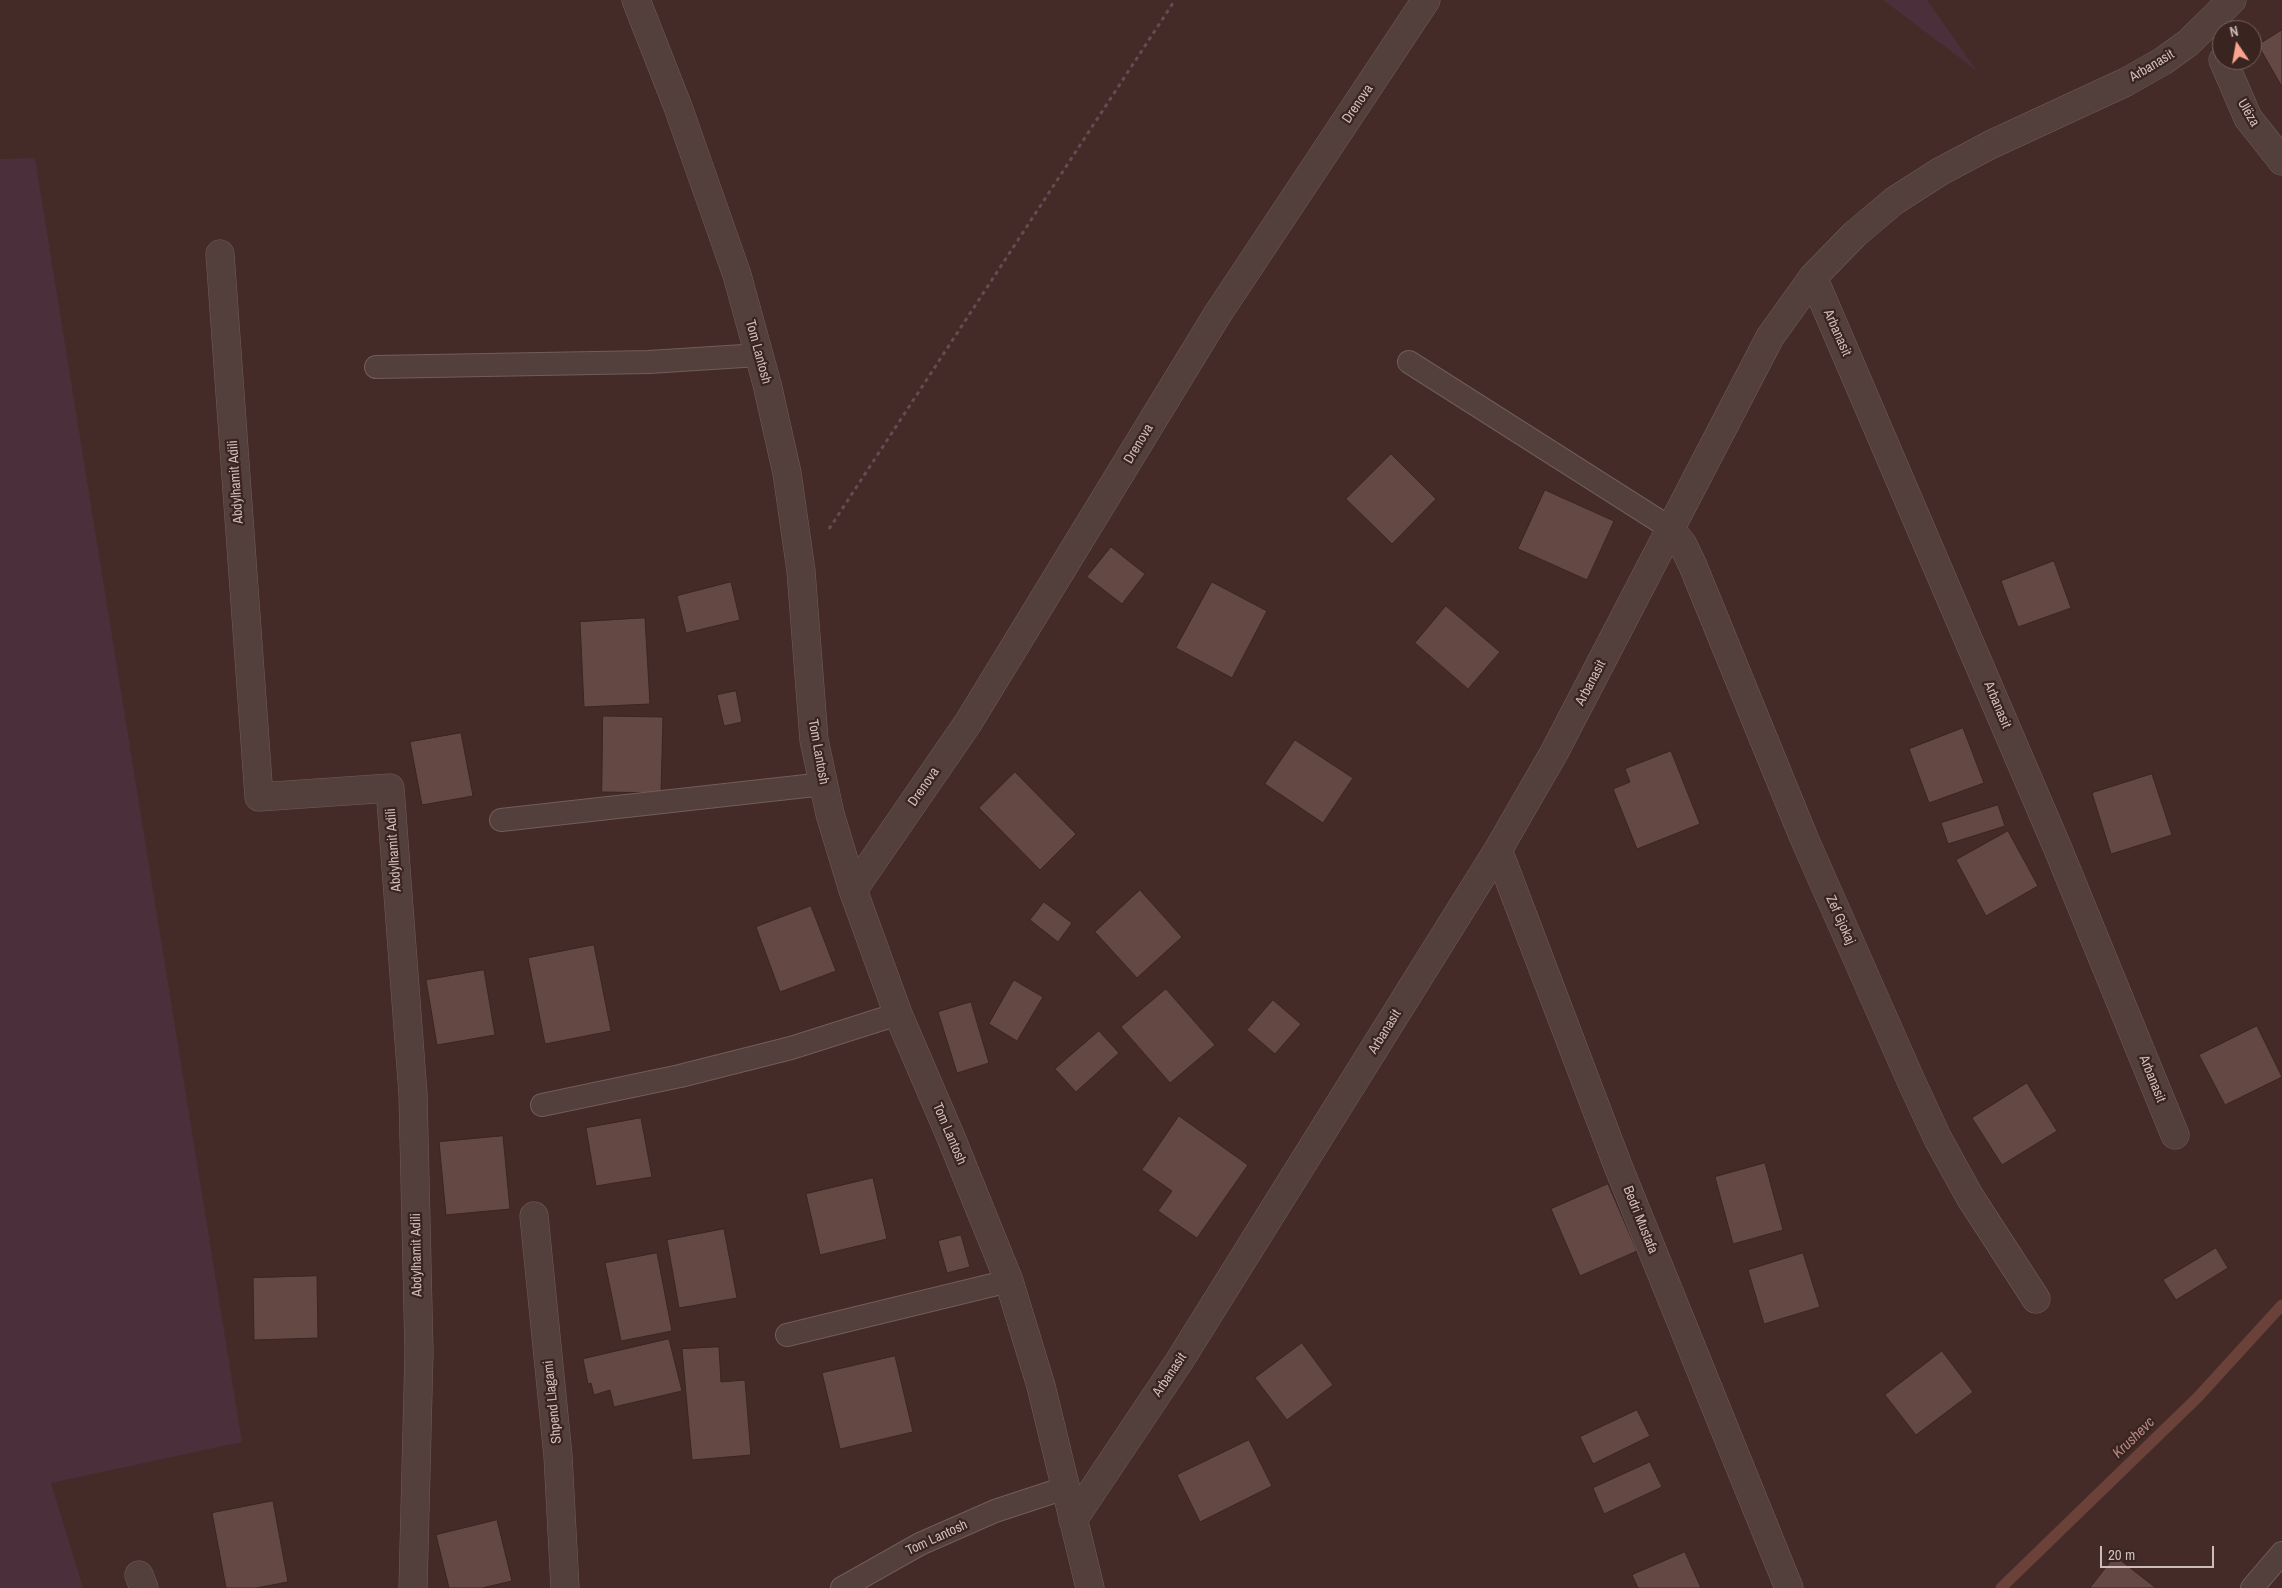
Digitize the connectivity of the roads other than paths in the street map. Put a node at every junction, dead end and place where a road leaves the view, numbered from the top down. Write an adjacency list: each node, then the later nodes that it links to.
1 (636, 0): 9 (street, Tom Lantosh)
2 (1426, 0): 16 (street, Drenova)
3 (2232, 0): 4 (street, Arbanasit)
4 (2209, 10): 8 (street, Arbanasit)
5 (2227, 70): 6 (street, Ulëza)
6 (2282, 161)
7 (220, 254): 27 (street, Abdylhamit Adili)
8 (1813, 277): 12 (street, Arbanasit); 19 (street, Arbanasit)
9 (759, 356): 11 (lane); 13 (street, Tom Lantosh)
10 (1409, 362): 12 (lane)
11 (376, 367)
12 (1670, 528): 15 (street, Arbanasit); 22 (street, Zef Gjokaj)
13 (824, 784): 14 (lane); 16 (street, Tom Lantosh)
14 (501, 820)
15 (1498, 850): 25 (street, Arbanasit); 31 (street, Bedri Mustafa)
16 (853, 890): 17 (street, Tom Lantosh)
17 (898, 1014): 18 (lane); 21 (street, Tom Lantosh)
18 (542, 1104)
19 (2175, 1135)
20 (534, 1216): 28 (street, Shpend Llagami)
21 (1008, 1281): 23 (lane); 24 (street, Tom Lantosh)
22 (2036, 1299)
23 (787, 1335)
24 (1065, 1488): 25 (street, Tom Lantosh); 29 (lane, Tom Lantosh)
25 (1073, 1520): 30 (street, Tom Lantosh)
26 (2282, 1553): 32 (lane)
27 (413, 1588)
28 (565, 1588)
29 (842, 1588)
30 (1090, 1588)
31 (1789, 1588)
32 (2252, 1588)

